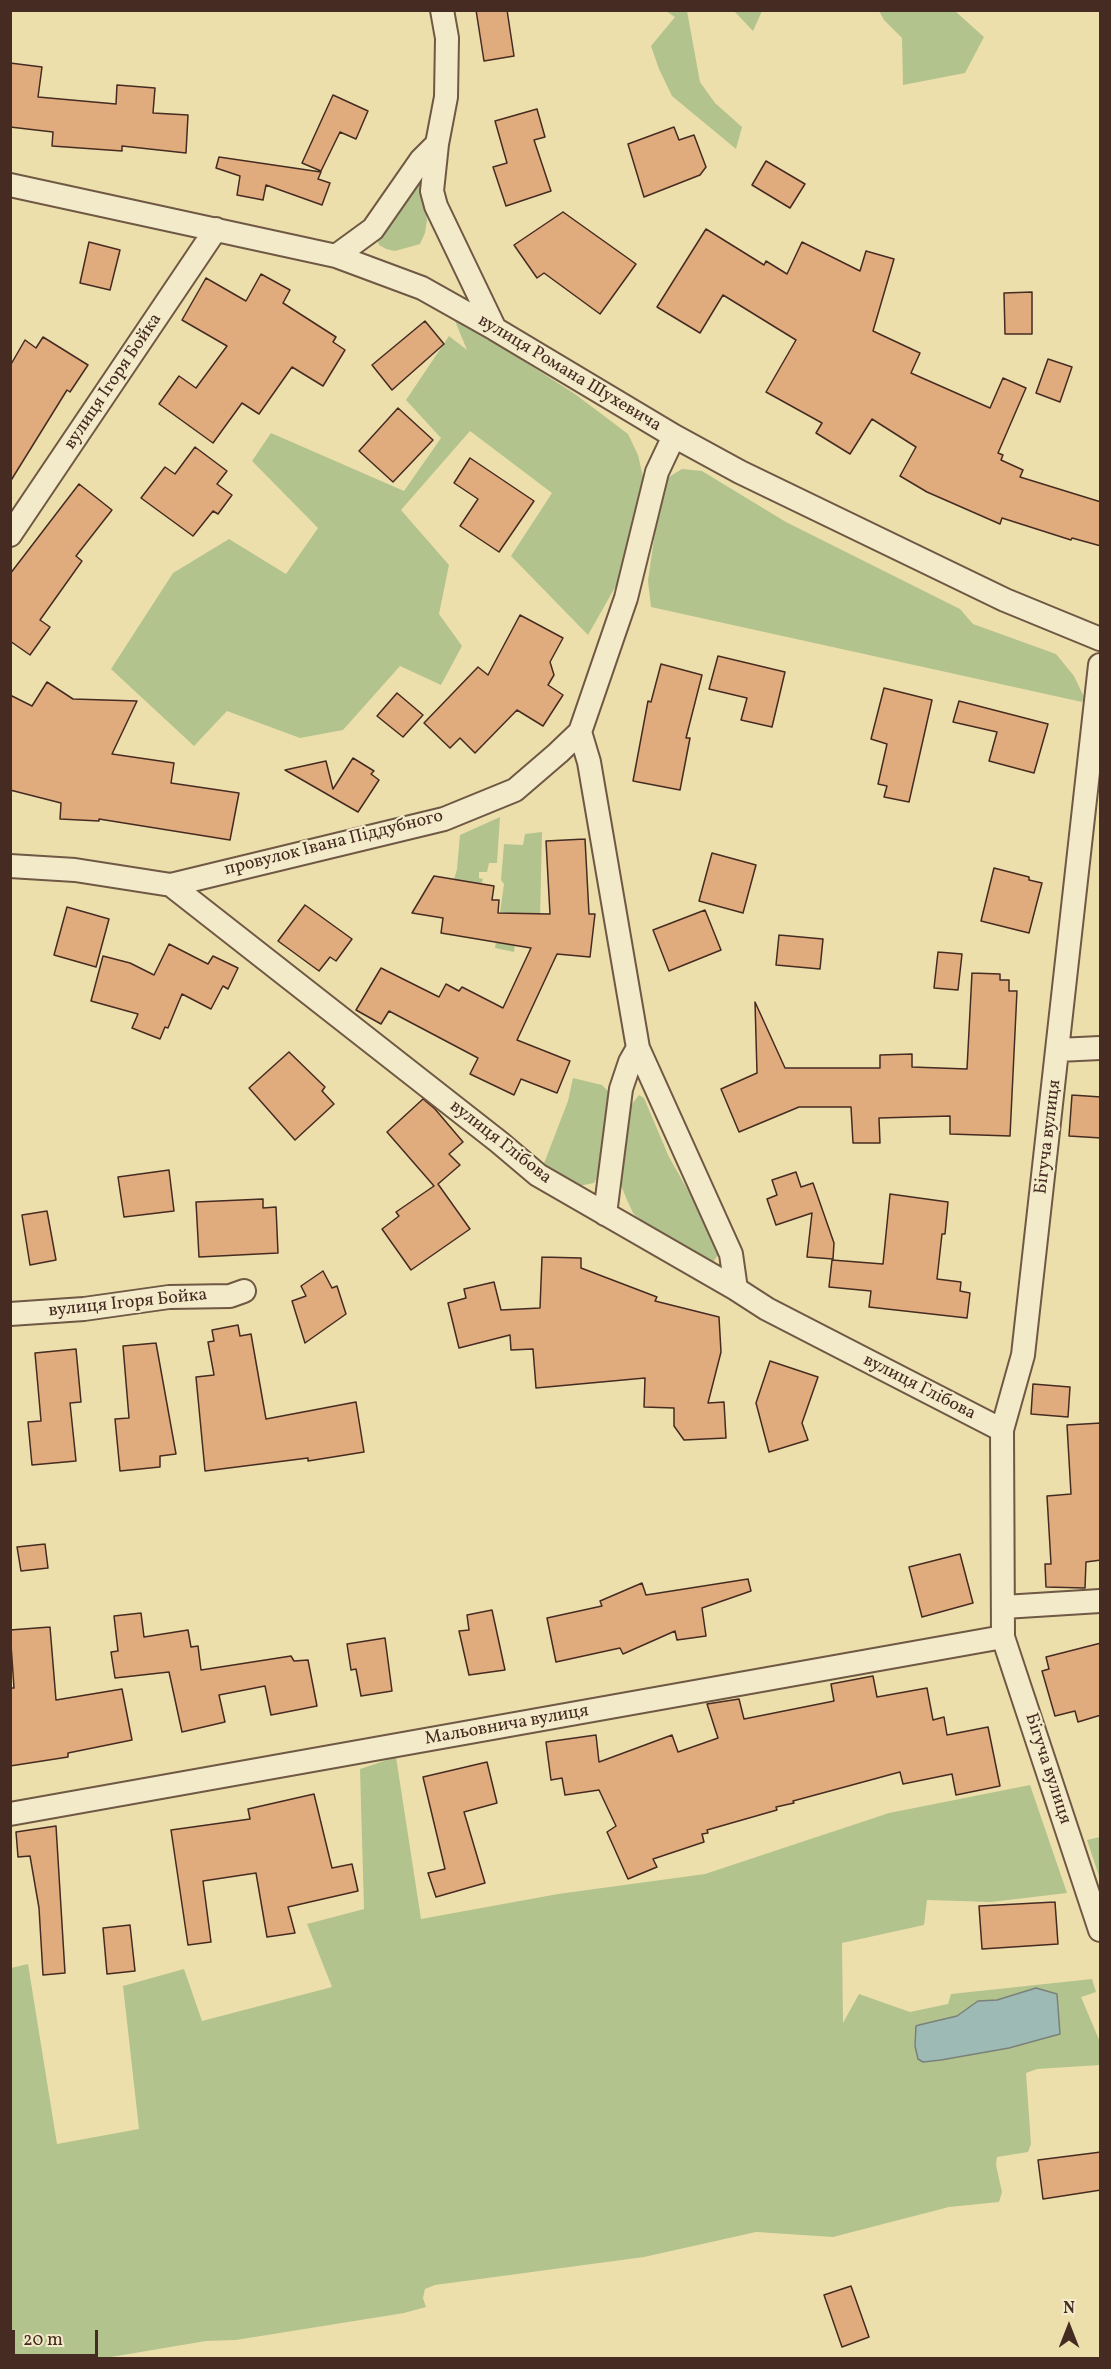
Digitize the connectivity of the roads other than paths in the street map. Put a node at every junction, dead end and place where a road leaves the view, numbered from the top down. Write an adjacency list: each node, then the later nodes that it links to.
1 (442, 10): 2 (street)
2 (437, 144): 5 (street); 6 (street)
3 (10, 185): 4 (street, вулиця Романа Шухевича)
4 (216, 229): 5 (street, вулиця Романа Шухевича); 8 (street, вулиця Ігоря Бойка)
5 (336, 256): 6 (street, вулиця Романа Шухевича)
6 (495, 329): 7 (street, вулиця Романа Шухевича)
7 (674, 436): 9 (street, вулиця Романа Шухевича); 11 (street, провулок Івана Піддубного)
8 (10, 535)
9 (1101, 639)
10 (1101, 665): 16 (street, Бігуча вулиця)
11 (580, 732): 13 (street, провулок Івана Піддубного); 14 (street)
12 (10, 866): 13 (street, вулиця Глібова)
13 (171, 885): 17 (street, вулиця Глібова)
14 (638, 1048): 17 (street); 18 (street)
15 (1101, 1048): 16 (street)
16 (1058, 1050): 21 (street, Бігуча вулиця)
17 (605, 1215): 18 (street, вулиця Глібова)
18 (736, 1289): 21 (street, вулиця Глібова)
19 (244, 1291): 20 (street, вулиця Ігоря Бойка)
20 (10, 1314)
21 (1002, 1430): 23 (street, Бігуча вулиця)
22 (1101, 1601): 23 (street)
23 (1004, 1607): 24 (street, Бігуча вулиця)
24 (1003, 1637): 25 (street, Мальовнича вулиця); 26 (street, Бігуча вулиця)
25 (10, 1814)
26 (1101, 1930)

